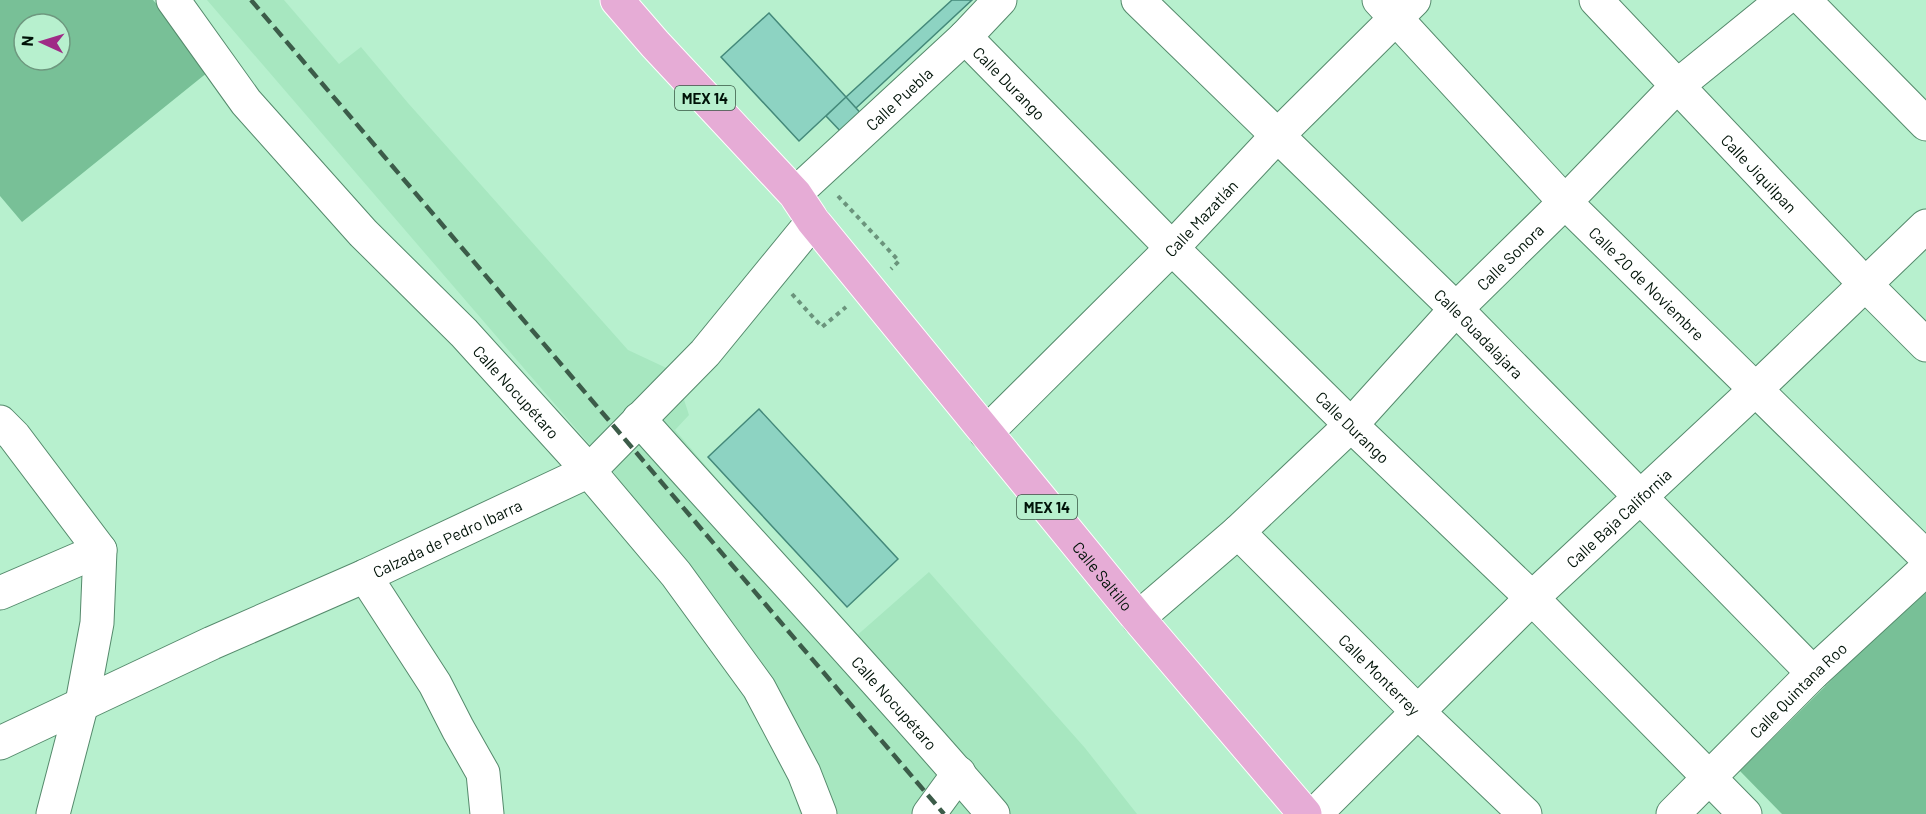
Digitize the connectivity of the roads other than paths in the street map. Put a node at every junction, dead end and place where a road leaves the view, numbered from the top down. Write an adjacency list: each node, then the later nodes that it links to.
1 (173, 0): 26 (street, Calle Nocupétaro)
2 (617, 0): 13 (main road, MEX 14)
3 (1000, 0): 9 (street, Calle Puebla)
4 (1138, 0): 12 (street, Calle Guadalajara)
5 (1596, 0): 10 (street, Calle Jiquilpan)
6 (1783, 0): 10 (street, Calle Sonora)
7 (1804, 0): 11 (street)
8 (1396, 6): 12 (street, Calle Mazatlán); 14 (street, Calle 20 de Noviembre)
9 (965, 38): 13 (street, Calle Puebla); 17 (street, Calle Durango)
10 (1677, 86): 14 (street, Calle Sonora); 18 (street, Calle Jiquilpan)
11 (1926, 124)
12 (1277, 136): 17 (street, Calle Mazatlán); 19 (street, Calle Guadalajara)
13 (795, 194): 15 (main road, Calle Saltillo / MEX 14)
14 (1565, 202): 19 (street, Calle Sonora); 21 (street, Calle 20 de Noviembre)
15 (813, 221): 22 (street, Calzada de Pedro Ibarra); 24 (main road, Calle Saltillo / MEX 14)
16 (1926, 226): 18 (street, Calle Baja California)
17 (1172, 248): 23 (street, Calle Durango); 24 (street, Calle Mazatlán)
18 (1865, 285): 20 (street, Calle Jiquilpan); 21 (street, Calle Baja California)
19 (1456, 309): 23 (street, Calle Sonora); 27 (street, Calle Guadalajara)
20 (1926, 345)
21 (1756, 389): 27 (street, Calle Baja California); 30 (street, Calle 20 de Noviembre)
22 (639, 419): 26 (street, Calzada de Pedro Ibarra); 40 (street, Calle Nocupétaro)
23 (1351, 425): 28 (street, Calle Sonora); 34 (street, Calle Durango)
24 (986, 433): 35 (main road, Calle Saltillo / MEX 14)
25 (4, 434): 29 (street)
26 (589, 471): 32 (street, Calzada de Pedro Ibarra); 44 (street, Calle Nocupétaro)
27 (1642, 496): 34 (street, Calle Baja California); 36 (street, Calle Guadalajara)
28 (1238, 531): 35 (street, Calle Sonora); 38 (street, Calle Monterrey)
29 (100, 550): 33 (street); 37 (street)
30 (1926, 557)
31 (1926, 569): 36 (street, Calle Quintana Roo)
32 (365, 576): 37 (street, Calzada de Pedro Ibarra); 43 (street)
33 (0, 593)
34 (1532, 598): 38 (street, Calle Baja California); 41 (street, Calle Durango)
35 (1138, 618): 47 (main road, Calle Saltillo / MEX 14)
36 (1814, 673): 41 (street, Calle Quintana Roo)
37 (82, 704): 39 (street, Calzada de Pedro Ibarra); 42 (street)
38 (1419, 713): 48 (street, Calle Baja California); 49 (street, Calle Monterrey)
39 (0, 743)
40 (959, 773): 45 (street); 46 (street, Calle Nocupétaro)
41 (1708, 778): 50 (street, Calle Quintana Roo); 51 (street, Calle Durango)
42 (53, 814)
43 (487, 814)
44 (820, 814)
45 (929, 814)
46 (993, 814)
47 (1305, 814)
48 (1315, 814)
49 (1525, 814)
50 (1673, 814)
51 (1745, 814)

